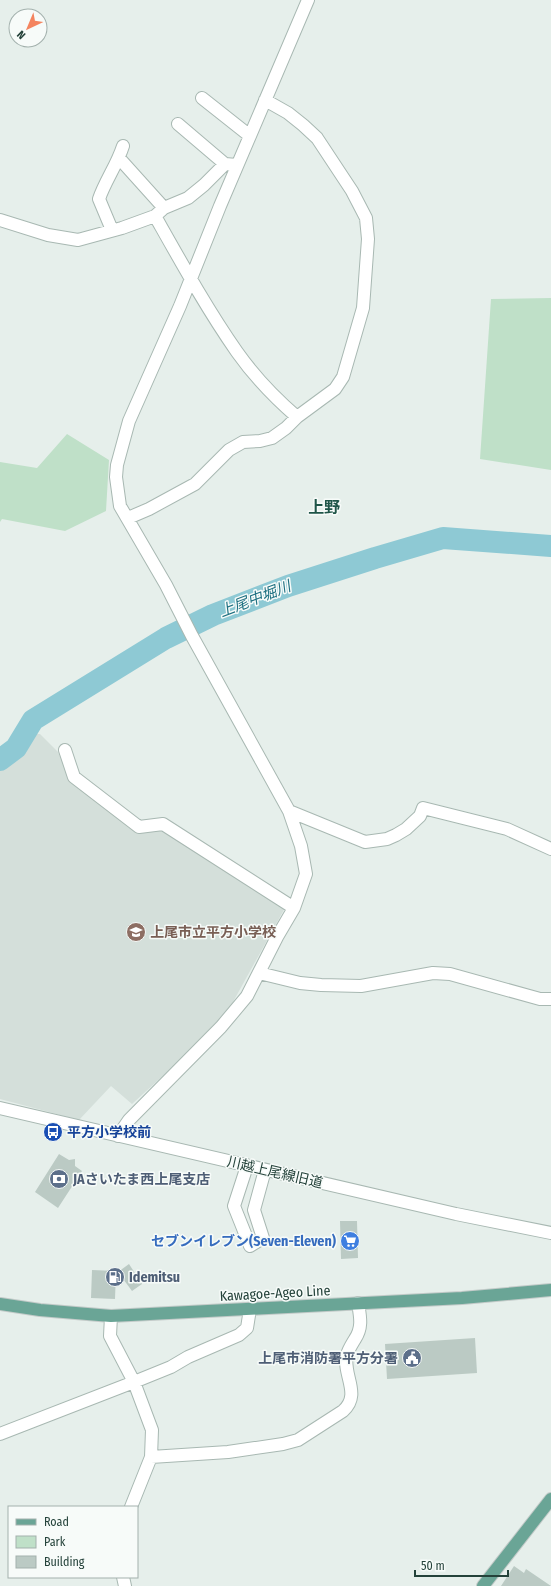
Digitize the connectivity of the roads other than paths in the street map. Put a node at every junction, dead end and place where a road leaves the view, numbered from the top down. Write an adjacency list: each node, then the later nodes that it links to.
1 (308, 0): 3 (street)
2 (202, 98): 5 (street)
3 (265, 100): 5 (street); 13 (street)
4 (178, 124): 8 (street)
5 (250, 136): 8 (street)
6 (123, 146): 7 (street)
7 (119, 158): 9 (street); 11 (street)
8 (231, 164): 9 (street); 12 (street)
9 (159, 212): 11 (street); 12 (street)
10 (0, 220): 11 (street)
11 (112, 230)
12 (191, 278): 13 (street); 14 (street)
13 (296, 417): 14 (street)
14 (128, 518): 16 (street)
15 (65, 750): 18 (street)
16 (288, 811): 17 (street); 18 (street)
17 (551, 849)
18 (294, 908): 19 (street)
19 (259, 973): 20 (street); 22 (street)
20 (551, 999)
21 (0, 1108): 22 (street, 川越上尾線旧道)
22 (118, 1136): 23 (street, 川越上尾線旧道)
23 (247, 1166): 24 (street, 川越上尾線旧道); 24 (street)
24 (265, 1170): 25 (street, 川越上尾線旧道)
25 (551, 1233)
26 (551, 1290): 27 (main road, Kawagoe-Ageo Line)
27 (358, 1303): 29 (main road, Kawagoe-Ageo Line); 33 (street)
28 (0, 1304): 30 (main road, Kawagoe-Ageo Line)
29 (250, 1310): 30 (main road, Kawagoe-Ageo Line); 31 (street)
30 (111, 1316): 31 (street)
31 (134, 1382): 32 (street); 33 (street)
32 (0, 1434)
33 (151, 1457): 35 (street)
34 (551, 1499): 36 (main road)
35 (132, 1506)
36 (483, 1586)

